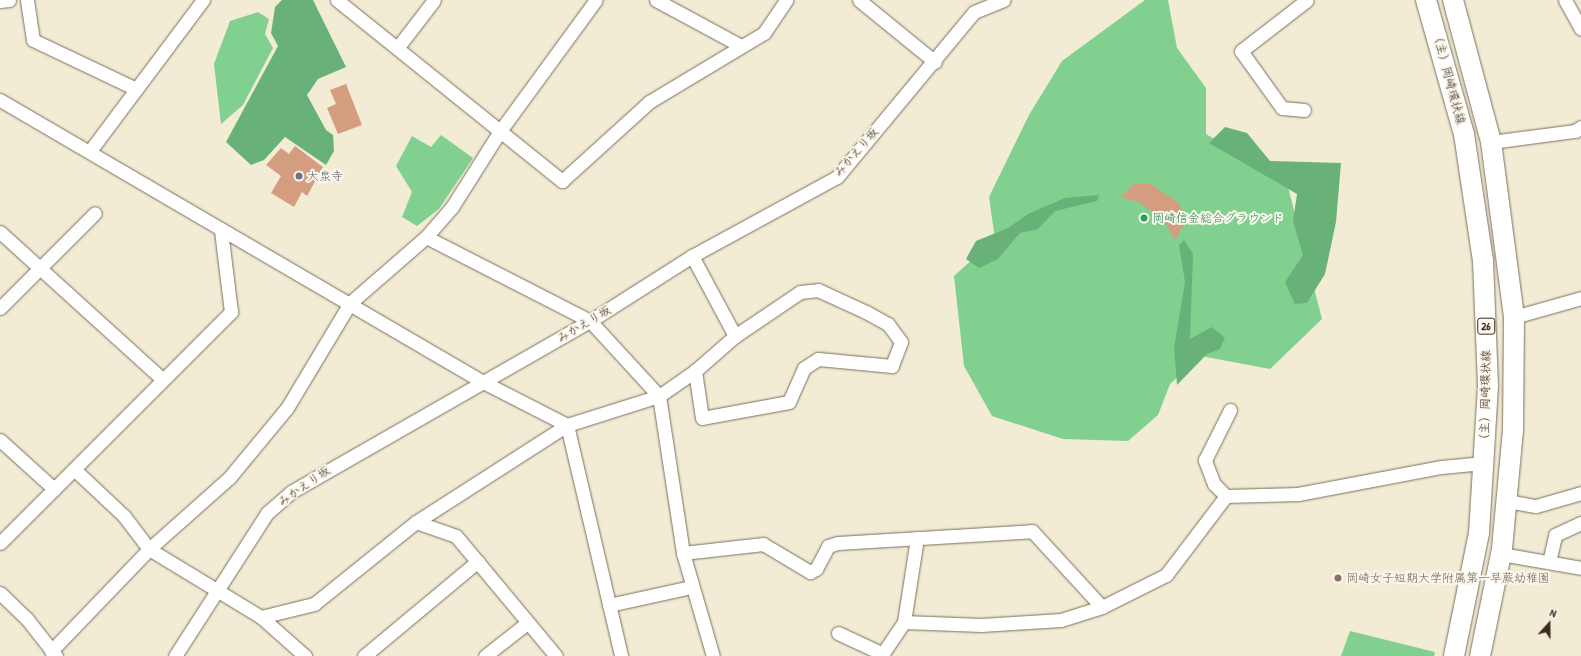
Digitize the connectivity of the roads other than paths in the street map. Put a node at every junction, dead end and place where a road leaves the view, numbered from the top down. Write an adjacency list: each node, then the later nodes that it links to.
1 (9, 0): 15 (street)
2 (27, 0): 20 (street)
3 (203, 0): 20 (street)
4 (337, 0): 18 (street)
5 (434, 0): 18 (street)
6 (596, 0): 24 (street)
7 (656, 0): 17 (street)
8 (786, 0): 17 (street)
9 (859, 0): 19 (street)
10 (1004, 0): 19 (street, みかえり坂)
11 (1307, 0): 22 (street)
12 (1426, 0): 46 (main road, （主）岡崎環状線 / 26)
13 (1453, 0): 25 (main road, （主）岡崎環状線)
14 (1565, 0): 16 (street)
15 (0, 1)
16 (1581, 29)
17 (741, 46): 24 (street)
18 (398, 47): 24 (street)
19 (934, 62): 31 (street, みかえり坂)
20 (136, 89): 26 (street)
21 (0, 100): 26 (street)
22 (1304, 110)
23 (1581, 127): 25 (street)
24 (500, 131): 30 (street)
25 (1491, 142): 36 (main road, （主）岡崎環状線)
26 (90, 152): 28 (street)
27 (95, 212): 32 (street)
28 (221, 230): 34 (street); 40 (street)
29 (0, 232): 32 (street)
30 (426, 237): 34 (street); 37 (street)
31 (692, 256): 37 (street, みかえり坂); 38 (street)
32 (38, 270): 35 (street); 40 (street)
33 (1581, 298): 36 (street)
34 (350, 303): 41 (street); 56 (street)
35 (0, 308)
36 (1514, 317): 51 (main road, （主）岡崎環状線)
37 (590, 321): 41 (street, みかえり坂); 42 (street)
38 (735, 336): 39 (street); 39 (street)
39 (695, 371): 42 (street)
40 (161, 378): 47 (street)
41 (483, 382): 44 (street); 64 (street, みかえり坂)
42 (659, 396): 44 (street); 57 (street)
43 (1230, 410): 50 (street)
44 (567, 425): 52 (street); 65 (street)
45 (0, 440): 48 (street)
46 (1484, 464): 50 (street); 80 (main road, （主）岡崎環状線 / 26)
47 (75, 470): 48 (street); 56 (street)
48 (54, 489): 55 (street)
49 (1581, 493): 51 (street)
50 (1226, 496): 66 (street)
51 (1507, 501): 58 (main road, （主）岡崎環状線)
52 (416, 522): 59 (street); 67 (street)
53 (1581, 523): 60 (street)
54 (917, 538): 57 (street); 66 (street); 68 (street)
55 (0, 542)
56 (148, 549): 64 (street); 71 (street)
57 (683, 553): 62 (street)
58 (1501, 554): 60 (street); 81 (main road, （主）岡崎環状線)
59 (478, 561): 69 (street); 75 (street)
60 (1549, 562): 61 (street)
61 (1581, 568)
62 (691, 586): 65 (street); 79 (street)
63 (0, 593): 71 (street)
64 (217, 594): 67 (street); 73 (street, みかえり坂)
65 (609, 605): 78 (street)
66 (1102, 607): 68 (street)
67 (261, 617): 74 (street)
68 (904, 622): 72 (street)
69 (526, 624): 76 (street); 77 (street)
70 (838, 633): 72 (street)
71 (54, 654)
72 (882, 655)
73 (175, 656)
74 (305, 656)
75 (364, 656)
76 (485, 656)
77 (556, 656)
78 (621, 656)
79 (713, 656)
80 (1454, 656)
81 (1480, 656)

